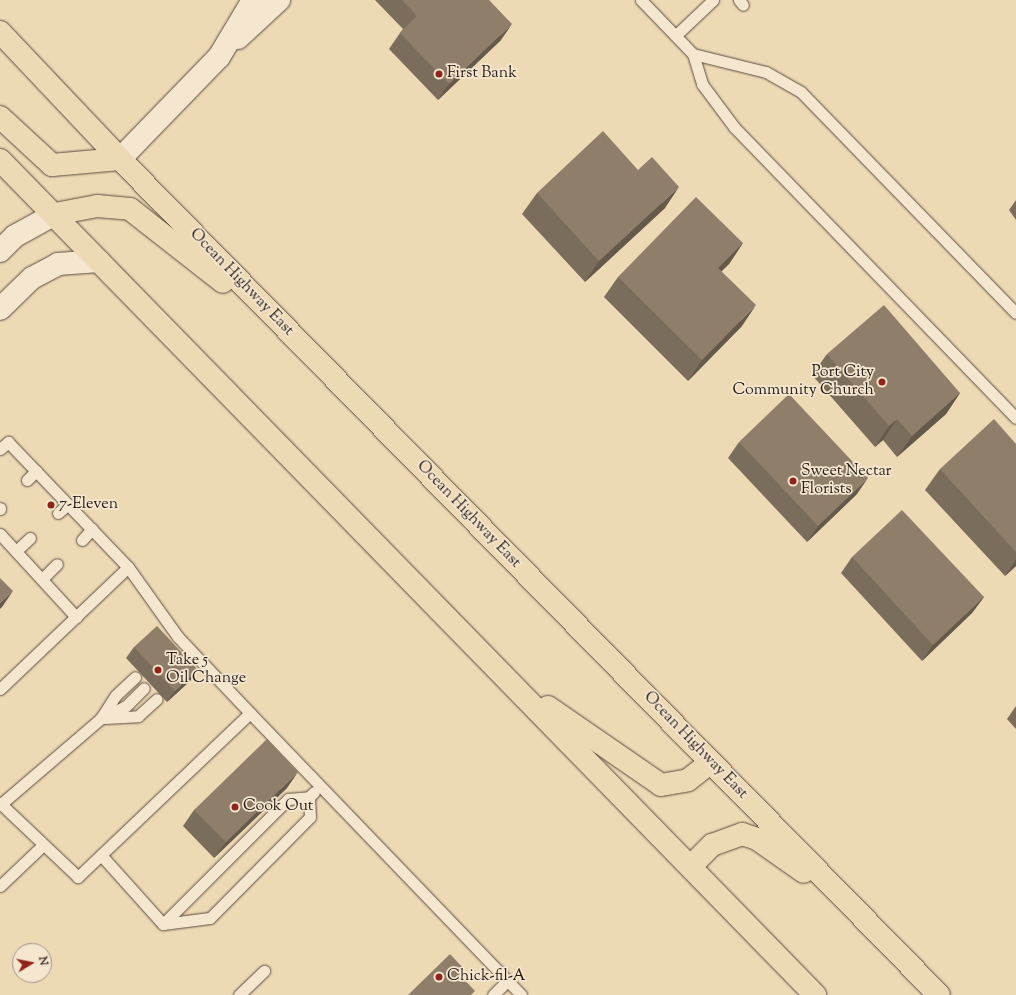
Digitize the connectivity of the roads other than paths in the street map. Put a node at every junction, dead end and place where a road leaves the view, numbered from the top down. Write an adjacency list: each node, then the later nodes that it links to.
1 (253, 0): 8 (street)
2 (279, 0): 8 (street)
3 (641, 0): 6 (lane)
4 (713, 0): 6 (lane)
5 (0, 32): 10 (highway, Ocean Highway East)
6 (676, 35): 7 (lane)
7 (693, 54): 16 (lane); 18 (lane)
8 (219, 57): 10 (street)
9 (0, 117): 10 (highway)
10 (120, 159): 17 (highway, Ocean Highway East)
11 (0, 160): 12 (highway)
12 (55, 214): 13 (street); 14 (highway); 17 (highway)
13 (0, 251)
14 (99, 261): 15 (street); 39 (highway)
15 (0, 310)
16 (1016, 313)
17 (305, 348): 46 (highway, Ocean Highway East)
18 (1016, 418)
19 (0, 449): 20 (lane)
20 (36, 471): 21 (lane); 22 (lane)
21 (27, 480)
22 (68, 504): 23 (lane); 24 (lane)
23 (58, 513)
24 (92, 530): 27 (lane); 30 (lane)
25 (0, 534): 28 (lane)
26 (30, 538): 28 (lane)
27 (82, 540)
28 (16, 551): 31 (lane)
29 (56, 564): 31 (lane)
30 (128, 567): 32 (lane); 33 (lane)
31 (42, 579): 32 (lane)
32 (76, 617): 42 (lane)
33 (178, 637): 34 (lane); 35 (lane)
34 (168, 647)
35 (189, 647): 36 (lane); 37 (lane)
36 (178, 657)
37 (199, 658): 38 (lane); 44 (lane)
38 (189, 668)
39 (500, 672): 46 (highway); 52 (highway)
40 (135, 677): 45 (lane)
41 (144, 688): 45 (lane)
42 (0, 689)
43 (157, 699): 45 (lane)
44 (250, 713): 47 (lane); 51 (lane)
45 (100, 719): 49 (lane)
46 (711, 762): 54 (highway, Ocean Highway East)
47 (320, 786): 48 (lane); 57 (lane)
48 (309, 797): 55 (lane); 55 (lane)
49 (1, 804): 50 (lane)
50 (42, 846): 51 (lane); 53 (lane)
51 (101, 855): 55 (lane)
52 (691, 866): 54 (highway); 61 (highway)
53 (0, 886)
54 (852, 907): 62 (highway, Ocean Highway East)
55 (163, 924)
56 (264, 971): 58 (lane)
57 (507, 981): 59 (lane); 60 (lane)
58 (239, 995)
59 (493, 995)
60 (521, 995)
61 (815, 995)
62 (939, 995)

